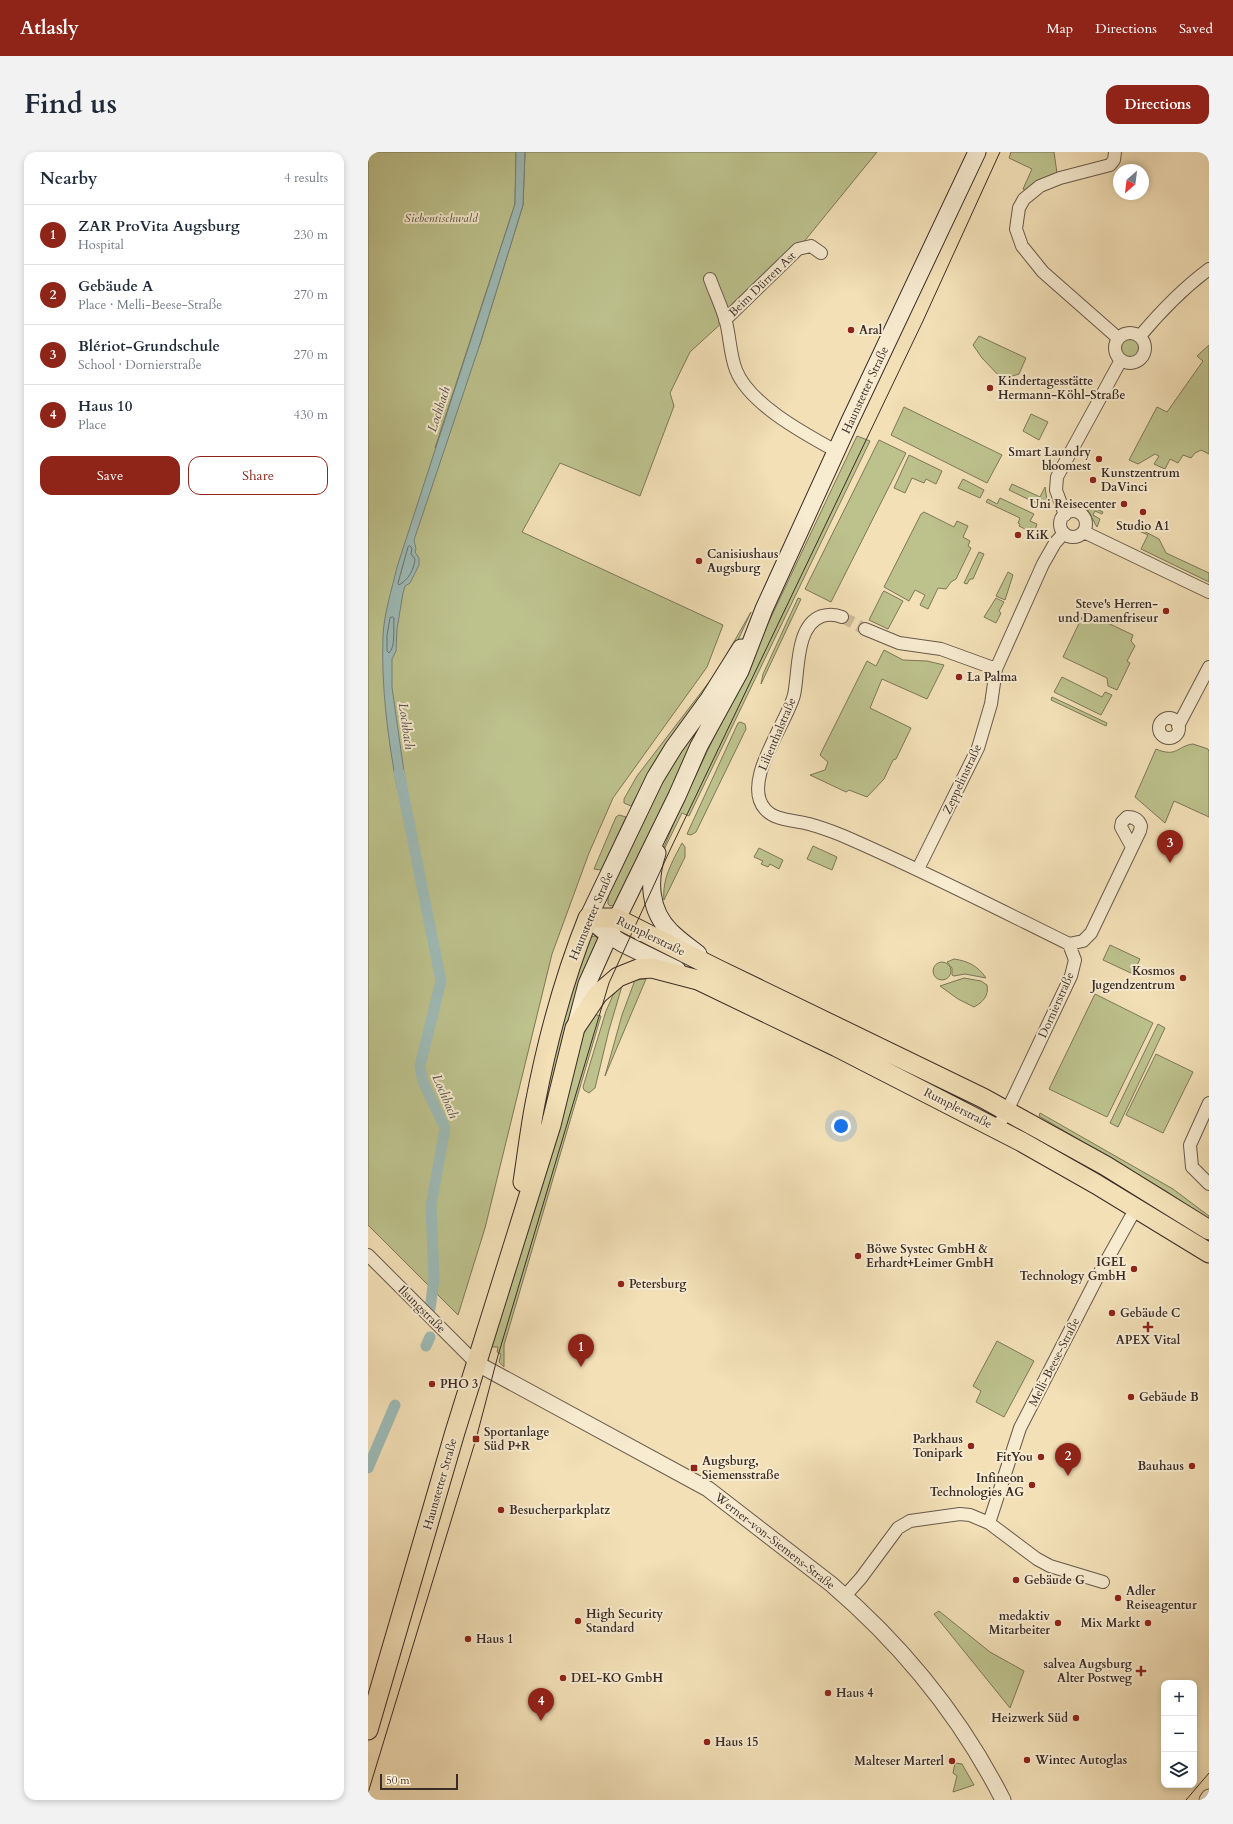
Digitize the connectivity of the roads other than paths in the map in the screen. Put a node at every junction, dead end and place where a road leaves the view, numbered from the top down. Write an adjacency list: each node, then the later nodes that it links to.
1 (977, 152): 10 (main road, Haunstetter Straße)
2 (1115, 152): 8 (street)
3 (821, 253): 6 (street, Beim Dürren Ast)
4 (1209, 269): 7 (street)
5 (710, 279): 6 (street, Beim Dürren Ast)
6 (725, 320): 10 (street, Beim Dürren Ast)
7 (1140, 336): 8 (street); 9 (street)
8 (1118, 338): 9 (street)
9 (1120, 360): 11 (street)
10 (836, 451): 16 (main road, Haunstetter Straße)
11 (1065, 515): 12 (street); 13 (street)
12 (1084, 532): 13 (street); 14 (street)
13 (1064, 533): 19 (street, Zeppelinstraße)
14 (1209, 592)
15 (842, 617): 23 (street, Lilienthalstraße)
16 (755, 628): 21 (main road, Haunstetter Straße); 24 (main road, Haunstetter Straße)
17 (865, 629): 19 (street)
18 (1209, 667): 20 (street)
19 (996, 669): 23 (street, Zeppelinstraße)
20 (1178, 726)
21 (677, 796): 25 (main road, Haunstetter Straße); 27 (main road, Rumplerstraße)
22 (1132, 847): 26 (street)
23 (918, 869): 26 (street)
24 (588, 918): 25 (main road, Rumplerstraße); 36 (main road, Haunstetter Straße)
25 (612, 926): 27 (main road, Rumplerstraße); 28 (main road, Rumplerstraße); 29 (main road, Haunstetter Straße)
26 (1069, 944): 31 (street, Dornierstraße)
27 (716, 969): 31 (main road, Rumplerstraße)
28 (698, 980): 29 (main road, Rumplerstraße); 32 (main road, Rumplerstraße)
29 (575, 1028): 36 (main road, Haunstetter Straße)
30 (1209, 1103): 33 (street)
31 (1007, 1111): 32 (street, Dornierstraße); 35 (main road, Rumplerstraße)
32 (997, 1128): 34 (main road, Rumplerstraße)
33 (1209, 1184)
34 (1136, 1208): 37 (main road, Rumplerstraße); 40 (street, Melli-Beese-Straße)
35 (1209, 1230)
36 (515, 1239): 39 (main road, Haunstetter Straße)
37 (1209, 1254)
38 (368, 1255): 39 (street, Ilsungstraße)
39 (476, 1364): 42 (street, Werner-von-Siemens-Straße); 43 (main road, Haunstetter Straße)
40 (989, 1523): 41 (street); 42 (street)
41 (1102, 1582)
42 (845, 1596): 45 (street, Werner-von-Siemens-Straße)
43 (368, 1730)
44 (1209, 1797): 46 (street)
45 (1003, 1800)
46 (1207, 1800)

